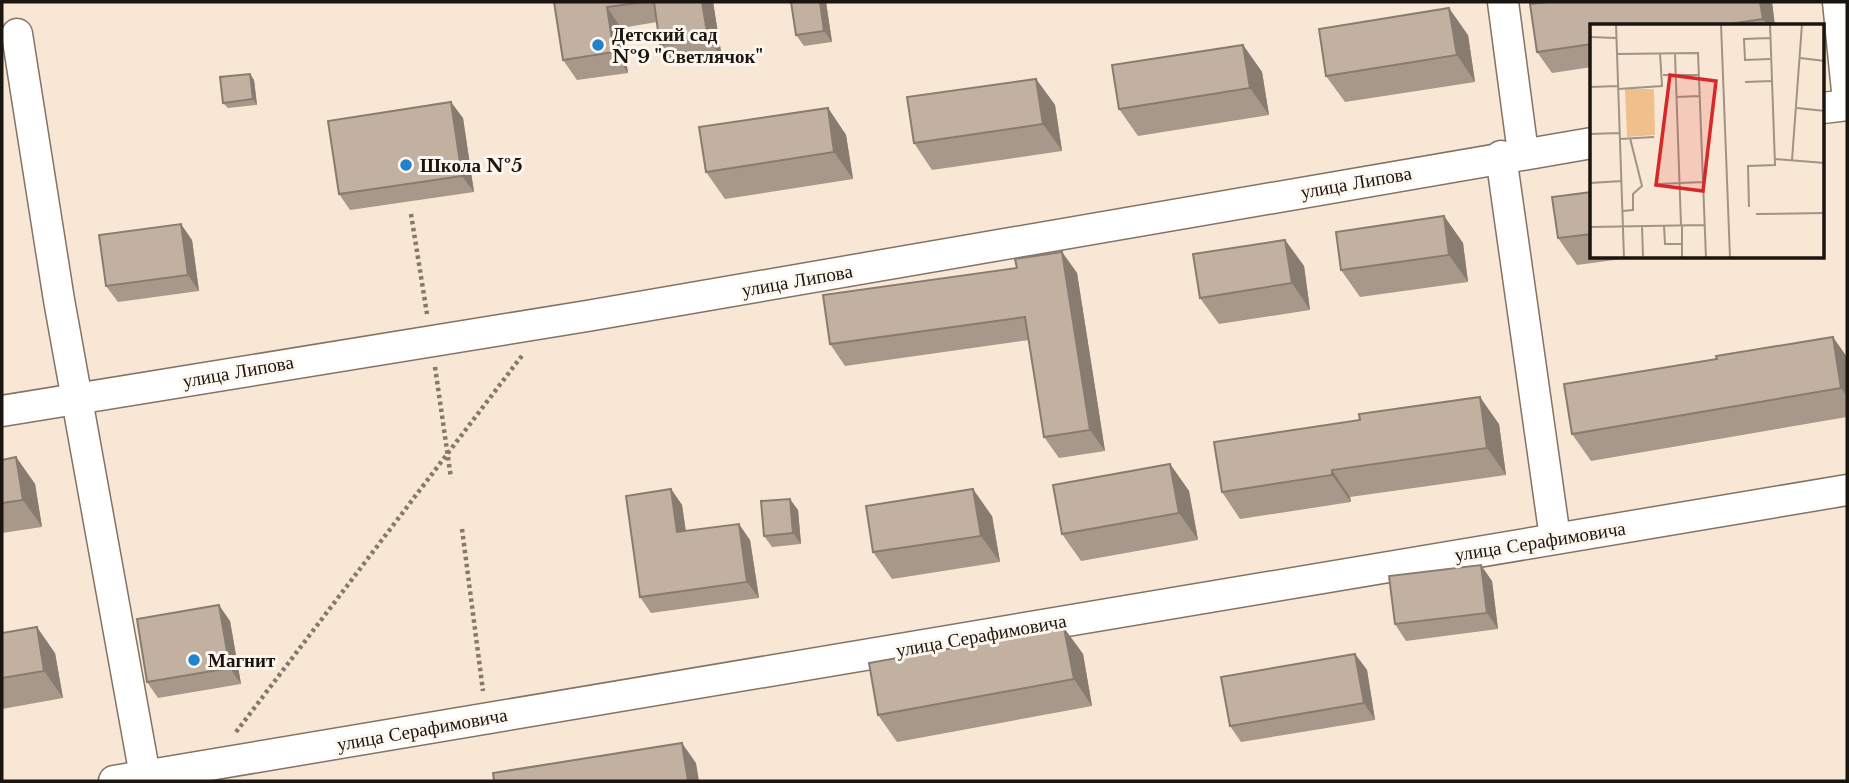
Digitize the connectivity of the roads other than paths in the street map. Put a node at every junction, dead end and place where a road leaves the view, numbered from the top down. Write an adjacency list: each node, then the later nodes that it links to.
1 (1503, 2): 8 (street)
2 (1838, 2): 4 (street)
3 (17, 34): 9 (street)
4 (1847, 91)
5 (1847, 105): 6 (street)
6 (1825, 108)
7 (1590, 143): 8 (street, улица Липова)
8 (1512, 155): 9 (street, улица Липова); 12 (street)
9 (78, 399): 10 (street, улица Липова); 14 (street)
10 (2, 411)
11 (1847, 490): 12 (street, улица Серафимовича)
12 (1555, 538): 13 (street, улица Серафимовича)
13 (184, 775): 14 (street, улица Серафимовича)
14 (145, 776): 15 (street, улица Серафимовича)
15 (114, 781)

